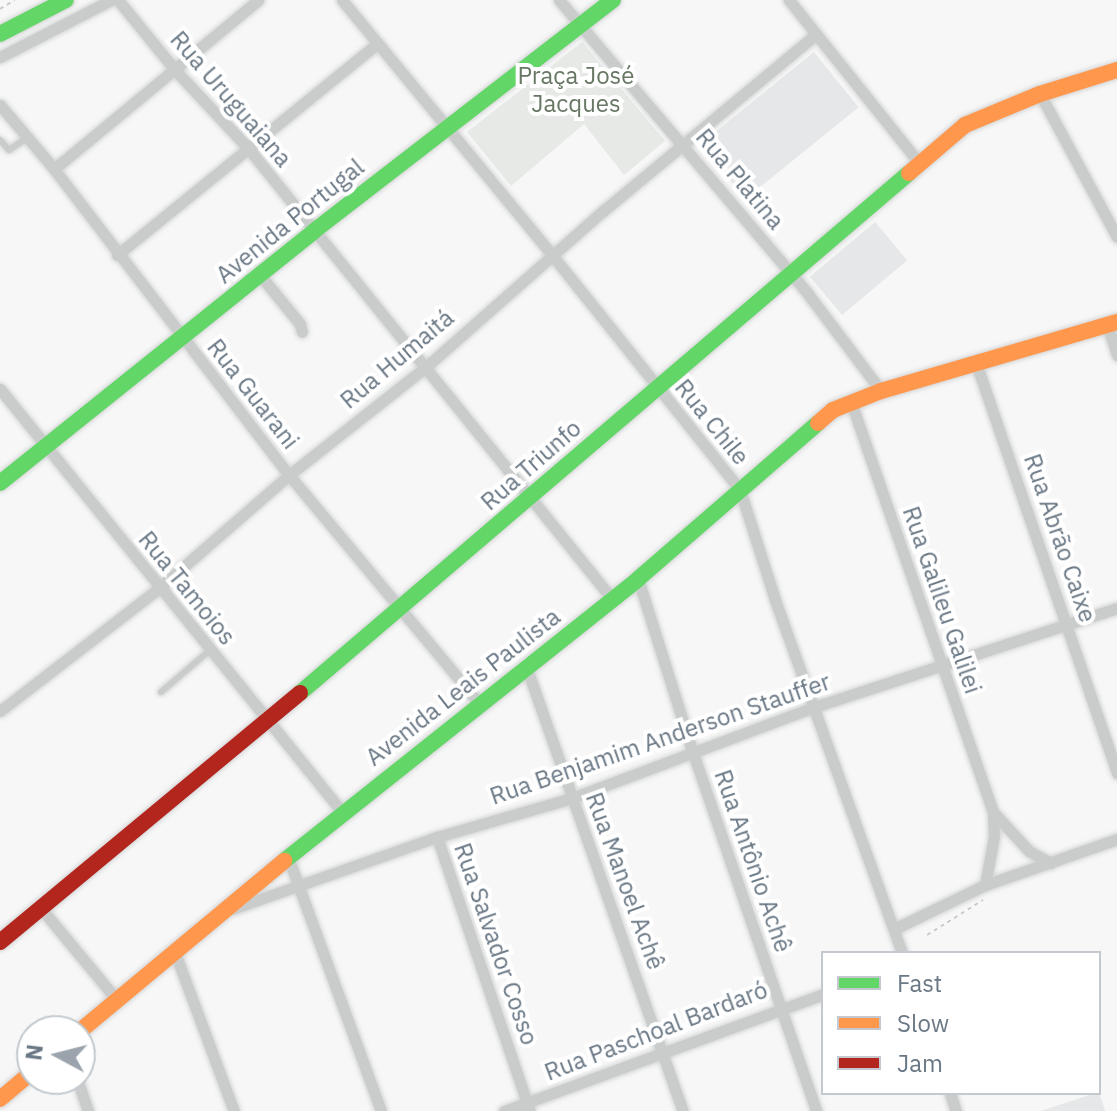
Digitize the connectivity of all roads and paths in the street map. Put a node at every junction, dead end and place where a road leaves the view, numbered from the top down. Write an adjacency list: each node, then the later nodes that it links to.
1 (15, 0): 10 (path)
2 (66, 0): 12 (street)
3 (111, 0): 15 (street)
4 (118, 0): 16 (street, Rua Uruguaiana)
5 (258, 0): 16 (street)
6 (342, 0): 14 (street, Rua Chile)
7 (559, 0): 11 (street, Rua Platina)
8 (613, 0): 11 (street, Avenida Portugal)
9 (789, 0): 13 (street)
10 (0, 9)
11 (579, 27): 20 (street, Avenida Portugal); 23 (street, Rua Platina)
12 (0, 34)
13 (816, 34): 23 (street, Rua Humaitá); 25 (street)
14 (377, 44): 20 (street, Rua Chile); 24 (street)
15 (0, 57)
16 (175, 70): 24 (street, Rua Uruguaiana); 26 (street)
17 (1117, 70): 18 (street, Rua Triunfo)
18 (1040, 94): 25 (street, Rua Triunfo); 28 (street)
19 (0, 105): 21 (street, Rua Guarani)
20 (446, 128): 27 (street, Avenida Portugal); 30 (street, Rua Chile)
21 (27, 138): 22 (lane); 26 (street, Rua Guarani)
22 (0, 140)
23 (683, 144): 30 (street, Rua Humaitá); 31 (street, Rua Platina)
24 (248, 148): 27 (street, Rua Uruguaiana); 29 (street)
25 (920, 164): 31 (street, Rua Triunfo)
26 (54, 169): 29 (street, Rua Guarani)
27 (314, 231): 32 (street, Avenida Portugal); 38 (street, Rua Uruguaiana)
28 (1117, 237)
29 (117, 255): 35 (street, Rua Guarani)
30 (552, 255): 38 (street, Rua Humaitá); 40 (street, Rua Chile)
31 (791, 273): 40 (street, Rua Triunfo); 41 (street, Rua Platina)
32 (260, 275): 34 (street); 35 (street, Avenida Portugal)
33 (1112, 323): 36 (street); 37 (street, Avenida Leais Paulista)
34 (302, 332)
35 (181, 339): 43 (street, Avenida Portugal); 44 (street, Rua Guarani)
36 (1117, 355)
37 (976, 363): 41 (street, Avenida Leais Paulista); 53 (street, Rua Abrão Caixe)
38 (427, 366): 44 (street, Rua Humaitá); 47 (street, Rua Uruguaiana)
39 (0, 389): 43 (street, Rua Tamoios)
40 (656, 389): 46 (street, Rua Chile); 47 (street, Rua Triunfo)
41 (881, 391): 42 (street, Avenida Leais Paulista)
42 (851, 402): 46 (street, Avenida Leais Paulista); 56 (street, Rua Galileu Galilei)
43 (45, 449): 45 (street, Avenida Portugal); 49 (street, Rua Tamoios)
44 (289, 475): 49 (street, Rua Humaitá); 51 (street, Rua Guarani)
45 (0, 483)
46 (740, 490): 48 (street, Avenida Leais Paulista); 59 (street, Rua Chile)
47 (531, 497): 50 (street, Rua Uruguaiana); 51 (street, Rua Triunfo)
48 (638, 579): 50 (street, Avenida Leais Paulista); 62 (street, Rua Antônio Achê)
49 (159, 588): 54 (street, Rua Tamoios); 60 (street, Rua Humaitá)
50 (613, 600): 55 (street, Avenida Leais Paulista)
51 (399, 608): 58 (street, Rua Guarani); 61 (street, Rua Triunfo)
52 (1117, 608): 53 (street, Rua Benjamim Anderson Stauffer)
53 (1066, 626): 56 (street, Rua Benjamim Anderson Stauffer); 63 (street, Rua Abrão Caixe)
54 (210, 650): 57 (lane); 61 (street, Rua Tamoios)
55 (526, 666): 58 (street, Avenida Leais Paulista); 64 (street, Rua Manoel Achê)
56 (941, 666): 59 (street, Rua Benjamim Anderson Stauffer); 65 (street, Rua Galileu Galilei)
57 (161, 692)
58 (479, 703): 66 (street, Avenida Leais Paulista)
59 (814, 707): 62 (street, Rua Benjamim Anderson Stauffer); 75 (street, Rua Chile)
60 (0, 711)
61 (267, 721): 66 (street, Rua Tamoios); 73 (street, Rua Triunfo)
62 (692, 750): 64 (street, Rua Benjamim Anderson Stauffer); 82 (street, Rua Antônio Achê)
63 (1117, 773)
64 (572, 798): 67 (street, Rua Benjamim Anderson Stauffer); 84 (street, Rua Manoel Achê)
65 (993, 812): 70 (street, Rua Galileu Galilei); 72 (street, Rua Galileu Galilei)
66 (343, 813): 69 (street, Avenida Leais Paulista)
67 (437, 837): 71 (street, Rua Benjamim Anderson Stauffer); 87 (street, Rua Salvador Cosso)
68 (1117, 839): 70 (street)
69 (288, 857): 71 (street); 74 (street, Avenida Leais Paulista)
70 (1051, 863): 72 (street)
71 (298, 886): 74 (street, Rua Benjamim Anderson Stauffer); 89 (street)
72 (986, 891): 75 (street); 76 (path)
73 (40, 907): 77 (street, Rua Triunfo); 81 (street)
74 (218, 913): 78 (street, Avenida Leais Paulista)
75 (894, 929): 79 (street, Rua Chile)
76 (927, 935)
77 (0, 942)
78 (174, 950): 81 (street, Avenida Leais Paulista); 88 (street)
79 (901, 951)
80 (821, 995): 82 (street, Rua Paschoal Bardaró)
81 (117, 1000): 83 (street, Avenida Leais Paulista)
82 (780, 1007): 84 (street, Rua Paschoal Bardaró); 92 (street, Rua Antônio Achê)
83 (96, 1018)
84 (663, 1053): 87 (street, Rua Paschoal Bardaró); 91 (street, Rua Manoel Achê)
85 (16, 1086): 86 (street)
86 (0, 1099)
87 (529, 1107): 90 (street, Rua Paschoal Bardaró)
88 (234, 1111)
89 (381, 1111)
90 (504, 1111)
91 (683, 1111)
92 (816, 1111)

